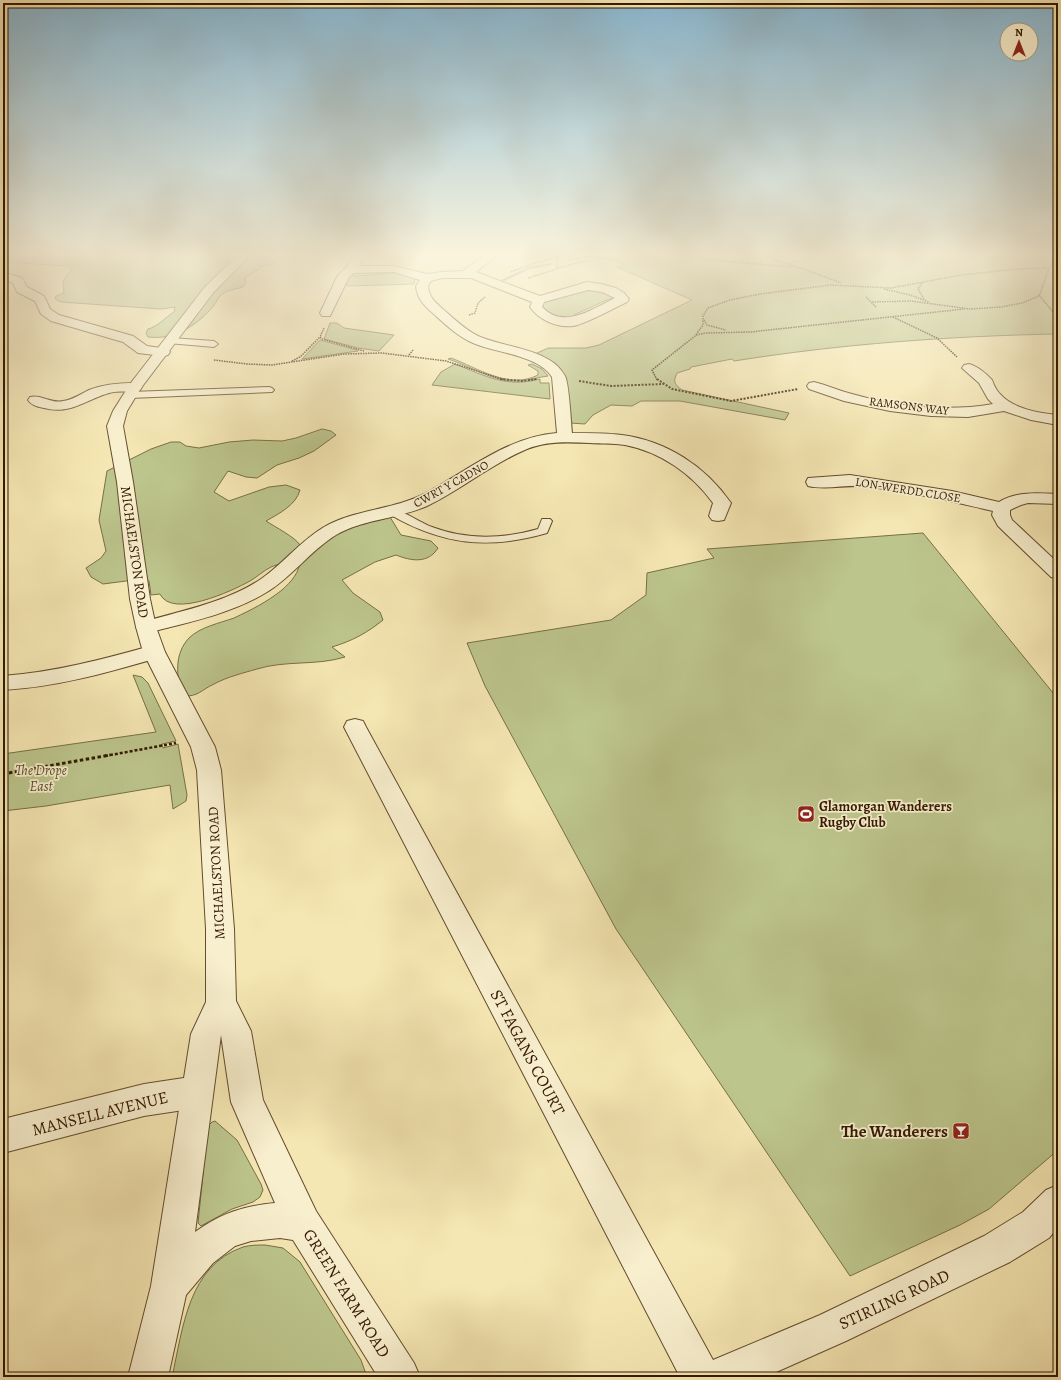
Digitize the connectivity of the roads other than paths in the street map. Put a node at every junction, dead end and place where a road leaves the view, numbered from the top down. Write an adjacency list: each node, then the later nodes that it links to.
1 (54, 317): 7 (street)
2 (188, 317): 7 (street, MICHAELSTON ROAD)
3 (445, 317): 15 (street)
4 (548, 317): 5 (street)
5 (584, 317)
6 (214, 344): 7 (lane)
7 (167, 346): 11 (street, MICHAELSTON ROAD)
8 (969, 368): 13 (street)
9 (814, 386): 13 (street, RAMSONS WAY)
10 (269, 390): 11 (lane)
11 (132, 391): 12 (street); 23 (street, MICHAELSTON ROAD)
12 (35, 400)
13 (1005, 406): 14 (street)
14 (1058, 420)
15 (565, 437): 19 (street, CWRT Y CADNO); 20 (street, CWRT Y CADNO)
16 (814, 482): 18 (street, LON-WERDD CLOSE)
17 (1058, 499): 18 (street)
18 (1002, 508): 22 (street)
19 (393, 512): 21 (lane); 23 (street, CWRT Y CADNO)
20 (718, 516)
21 (546, 521)
22 (1058, 573)
23 (146, 627): 24 (street, MICHAELSTON ROAD)
24 (154, 652): 25 (street); 27 (street, MICHAELSTON ROAD)
25 (3, 683)
26 (355, 727): 35 (street, ST FAGANS COURT)
27 (221, 1003): 28 (street, MICHAELSTON ROAD); 31 (street, MICHAELSTON ROAD)
28 (197, 1092): 29 (street, MANSELL AVENUE); 32 (street, MICHAELSTON ROAD)
29 (3, 1136)
30 (1058, 1202): 36 (street, STIRLING ROAD)
31 (303, 1224): 32 (street, GREEN FARM ROAD); 33 (street, GREEN FARM ROAD)
32 (169, 1286): 34 (street, GREEN FARM ROAD)
33 (398, 1376)
34 (148, 1377)
35 (701, 1377)
36 (720, 1377)

